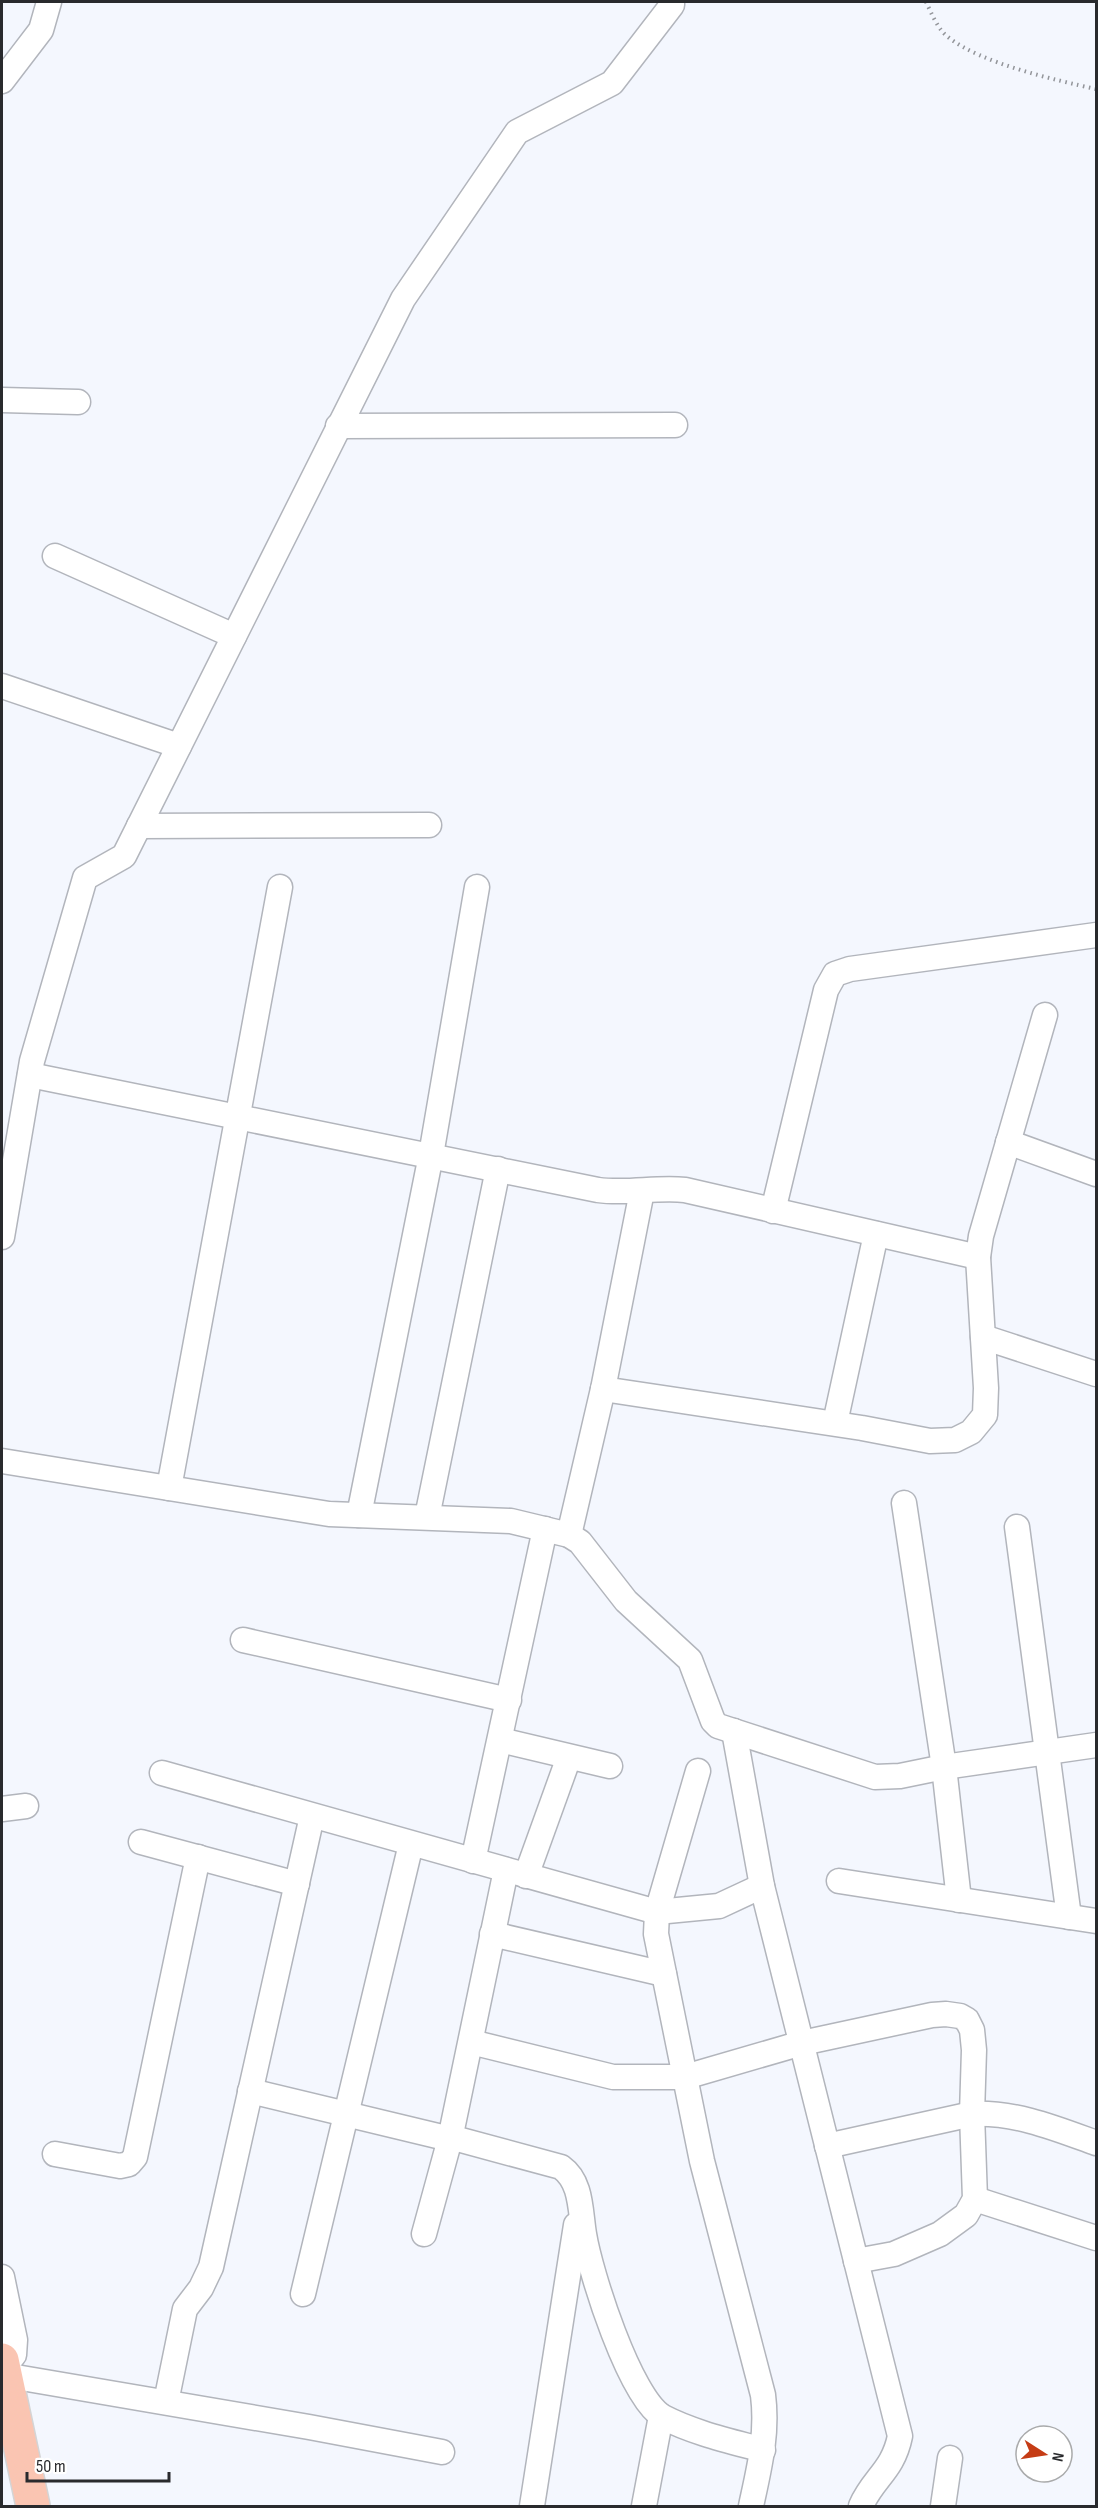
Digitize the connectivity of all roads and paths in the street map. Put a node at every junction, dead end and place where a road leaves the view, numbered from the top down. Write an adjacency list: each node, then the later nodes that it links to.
1 (49, 2): 4 (street)
2 (672, 2): 9 (street)
3 (926, 2): 5 (path)
4 (2, 81)
5 (1096, 89)
6 (2, 400): 7 (street)
7 (78, 402)
8 (675, 425): 9 (street)
9 (338, 426): 11 (street)
10 (55, 556): 11 (street)
11 (234, 636): 13 (street)
12 (2, 686): 13 (street)
13 (179, 746): 15 (street)
14 (429, 825): 15 (street)
15 (139, 826): 20 (street)
16 (280, 887): 21 (street)
17 (477, 887): 23 (street)
18 (1096, 935): 27 (street)
19 (1045, 1015): 22 (street)
20 (30, 1074): 21 (street); 29 (street)
21 (236, 1116): 23 (street); 36 (street)
22 (1008, 1142): 25 (street); 30 (street)
23 (431, 1155): 24 (street); 38 (street)
24 (498, 1169): 26 (street); 39 (street)
25 (1096, 1174)
26 (642, 1191): 27 (street); 33 (street)
27 (773, 1211): 28 (street)
28 (876, 1234): 30 (street); 34 (street)
29 (2, 1237)
30 (978, 1257): 31 (street)
31 (983, 1337): 32 (street); 34 (street)
32 (1096, 1374)
33 (603, 1389): 34 (street); 42 (street)
34 (835, 1424)
35 (2, 1461): 36 (street)
36 (169, 1488): 38 (street)
37 (904, 1503): 51 (street)
38 (359, 1515): 39 (street)
39 (427, 1517): 41 (street)
40 (1017, 1527): 48 (street)
41 (545, 1528): 42 (street); 44 (street)
42 (569, 1535): 45 (street)
43 (243, 1640): 44 (street)
44 (509, 1700): 46 (street)
45 (734, 1731): 51 (street); 64 (street)
46 (500, 1740): 49 (street); 60 (street)
47 (1096, 1744): 48 (street)
48 (1049, 1752): 51 (street); 67 (street)
49 (568, 1757): 50 (street); 61 (street)
50 (610, 1766)
51 (944, 1767): 65 (street)
52 (698, 1771): 66 (street)
53 (162, 1773): 56 (street)
54 (26, 1806): 55 (street)
55 (2, 1809)
56 (312, 1816): 58 (street); 63 (street)
57 (141, 1842): 59 (street)
58 (411, 1844): 60 (street); 75 (street)
59 (198, 1857): 63 (street); 80 (street)
60 (473, 1861): 61 (street)
61 (516, 1873): 66 (street); 69 (street)
62 (839, 1881): 65 (street)
63 (297, 1884): 74 (street)
64 (762, 1886): 66 (street); 72 (street)
65 (960, 1900): 67 (street)
66 (657, 1912): 70 (street)
67 (1069, 1917): 68 (street)
68 (1096, 1922)
69 (492, 1934): 70 (street); 71 (street)
70 (664, 1974): 73 (street)
71 (471, 2042): 73 (street); 77 (street)
72 (802, 2043): 73 (street); 76 (street); 79 (street)
73 (685, 2077): 91 (street)
74 (250, 2091): 75 (street); 89 (street)
75 (346, 2113): 77 (street); 87 (street)
76 (972, 2114): 78 (street); 79 (street); 81 (street)
77 (450, 2138): 82 (street); 83 (street)
78 (1096, 2142)
79 (827, 2146): 85 (street)
80 (55, 2154)
81 (975, 2199): 84 (street); 85 (street)
82 (579, 2202): 90 (street); 95 (street)
83 (424, 2234)
84 (1096, 2238)
85 (856, 2261): 98 (street)
86 (2, 2277): 88 (street)
87 (303, 2294)
88 (4, 2375): 89 (street); 94 (highway)
89 (166, 2402): 92 (street)
90 (662, 2416): 91 (street); 96 (street)
91 (763, 2450): 97 (street)
92 (442, 2452)
93 (950, 2458): 99 (street)
94 (33, 2506)
95 (532, 2506)
96 (644, 2506)
97 (751, 2506)
98 (861, 2506)
99 (944, 2506)

